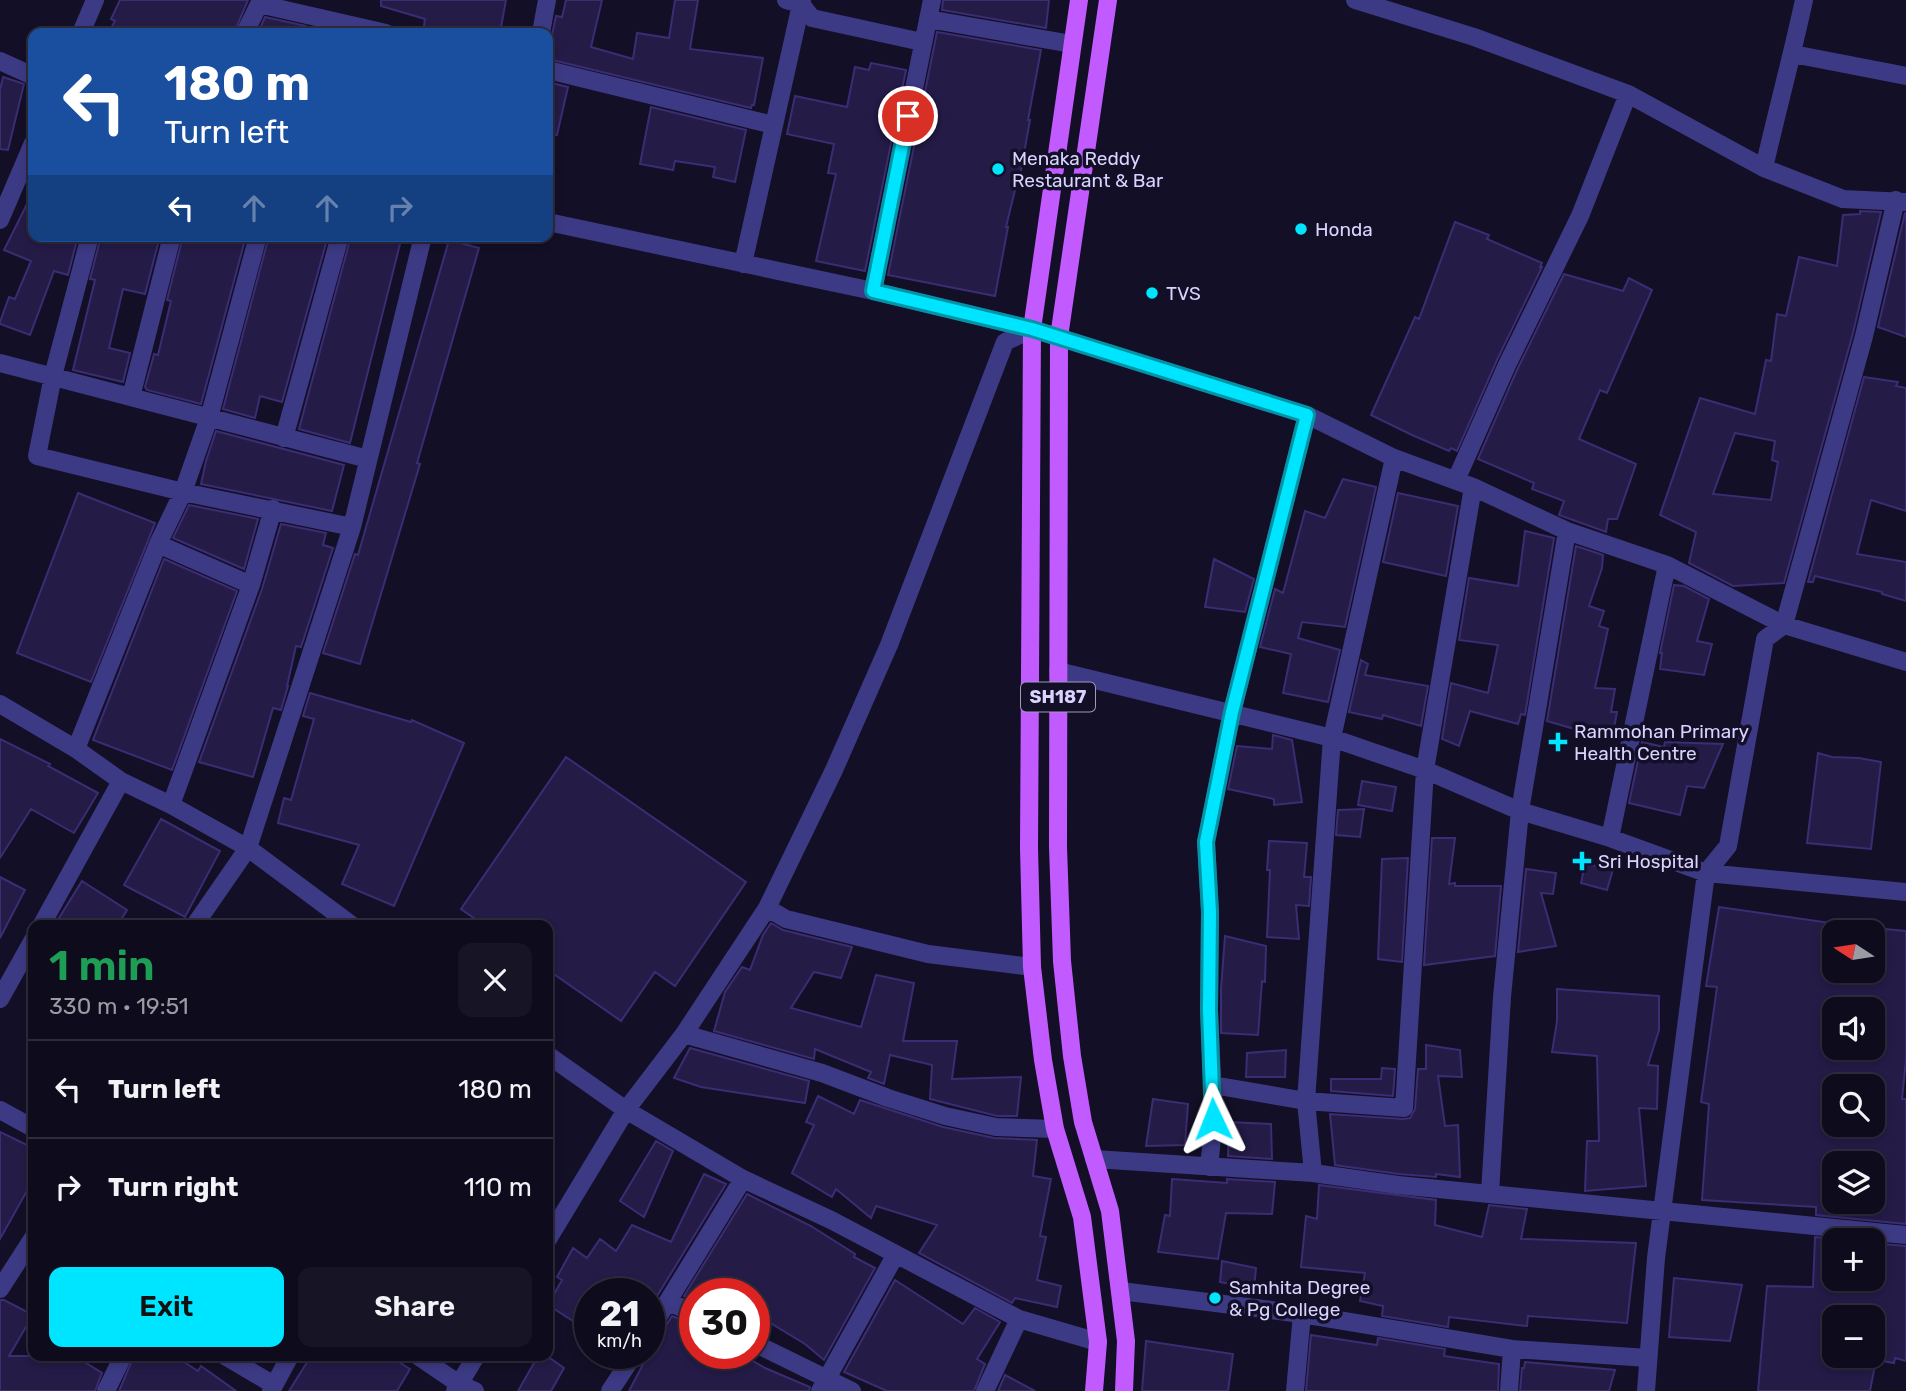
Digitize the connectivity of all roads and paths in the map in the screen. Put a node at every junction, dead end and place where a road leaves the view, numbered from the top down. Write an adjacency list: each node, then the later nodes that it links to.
1 (95, 0): 11 (street)
2 (547, 0): 14 (street)
3 (932, 0): 10 (street)
4 (1079, 0): 16 (main road, SH187)
5 (1108, 0): 37 (main road, SH187)
6 (1355, 0): 22 (street)
7 (1804, 0): 17 (street)
8 (260, 2): 12 (street); 13 (street)
9 (796, 2): 15 (street); 23 (street)
10 (928, 19): 15 (street); 16 (street)
11 (82, 28)
12 (247, 28)
13 (366, 28)
14 (542, 28)
15 (922, 41): 35 (street)
16 (1072, 44): 36 (main road, SH187)
17 (1793, 54): 21 (street); 25 (street)
18 (0, 61): 20 (street)
19 (553, 71): 23 (street)
20 (28, 74)
21 (1906, 76)
22 (1628, 94): 25 (street); 46 (street)
23 (773, 125): 34 (street)
24 (28, 155): 27 (street)
25 (1764, 167): 26 (street)
26 (1901, 201): 55 (street)
27 (0, 220)
28 (553, 223): 34 (street)
29 (88, 242): 39 (street)
30 (170, 242): 40 (street)
31 (256, 242): 42 (street)
32 (338, 242): 43 (street)
33 (422, 242): 45 (street)
34 (743, 264): 35 (street)
35 (873, 291): 36 (street)
36 (1032, 329): 37 (street); 70 (street); 75 (main road, SH187)
37 (1059, 337): 41 (street); 57 (main road, SH187)
38 (0, 363): 39 (street)
39 (53, 376): 40 (street); 48 (street)
40 (131, 397): 42 (street)
41 (1307, 415): 44 (street); 59 (street)
42 (209, 418): 43 (street); 48 (street)
43 (284, 438): 45 (street)
44 (1394, 457): 46 (street); 60 (street)
45 (368, 459): 50 (street)
46 (1455, 480): 47 (street)
47 (1473, 486): 51 (street); 62 (street)
48 (183, 492): 49 (street); 52 (street)
49 (273, 509): 50 (street); 54 (street)
50 (352, 527): 67 (street)
51 (1567, 531): 53 (street); 65 (street)
52 (158, 544): 54 (street); 61 (street)
53 (1667, 565): 55 (street); 66 (street)
54 (251, 585): 64 (street)
55 (1784, 625): 56 (street); 68 (street)
56 (1906, 662)
57 (1058, 671): 59 (street); 85 (main road, SH187)
58 (0, 705): 61 (street)
59 (1232, 712): 60 (street); 79 (street)
60 (1332, 738): 62 (street); 80 (street)
61 (76, 749): 63 (street)
62 (1425, 770): 65 (street); 80 (street)
63 (121, 782): 64 (street); 71 (street)
64 (171, 806): 67 (street)
65 (1520, 811): 66 (street); 89 (street)
66 (1609, 838): 68 (street)
67 (248, 848): 72 (street); 73 (street)
68 (1706, 873): 69 (street); 90 (street)
69 (1906, 891)
70 (767, 908): 75 (street); 77 (street)
71 (44, 920)
72 (198, 920)
73 (345, 920)
74 (28, 948): 76 (street)
75 (1032, 967): 84 (main road, SH187)
76 (2, 991)
77 (684, 1034): 82 (street); 84 (street)
78 (553, 1059): 82 (street)
79 (1213, 1085): 80 (street); 86 (street)
80 (1306, 1101): 87 (street)
81 (0, 1110): 83 (street)
82 (626, 1110): 88 (street); 91 (street)
83 (28, 1125)
84 (1055, 1129): 103 (main road, SH187)
85 (1094, 1159): 86 (street); 97 (main road, SH187)
86 (1209, 1167): 87 (street)
87 (1313, 1173): 89 (street)
88 (743, 1179): 94 (street); 98 (street)
89 (1490, 1193): 90 (street)
90 (1663, 1211): 92 (street); 106 (street)
91 (553, 1231)
92 (1906, 1235)
93 (28, 1245): 95 (street)
94 (896, 1254): 102 (street); 113 (street)
95 (6, 1265): 96 (street)
96 (0, 1289)
97 (1121, 1291): 101 (street); 121 (main road, SH187)
98 (670, 1302): 99 (street); 100 (street)
99 (679, 1306)
100 (665, 1309)
101 (1302, 1314): 104 (street); 122 (street)
102 (1019, 1319): 103 (street); 119 (street)
103 (1098, 1342): 120 (main road, SH187)
104 (1512, 1349): 106 (street); 123 (street)
105 (770, 1353): 113 (street)
106 (1648, 1358): 124 (street)
107 (120, 1361): 116 (street)
108 (232, 1361): 114 (street)
109 (287, 1361): 114 (street)
110 (425, 1361): 115 (street)
111 (474, 1361): 115 (street)
112 (624, 1369): 117 (street)
113 (823, 1384): 118 (street)
114 (272, 1388)
115 (463, 1389)
116 (106, 1391)
117 (610, 1391)
118 (852, 1391)
119 (985, 1391)
120 (1094, 1391)
121 (1124, 1391)
122 (1295, 1391)
123 (1509, 1391)
124 (1646, 1391)

